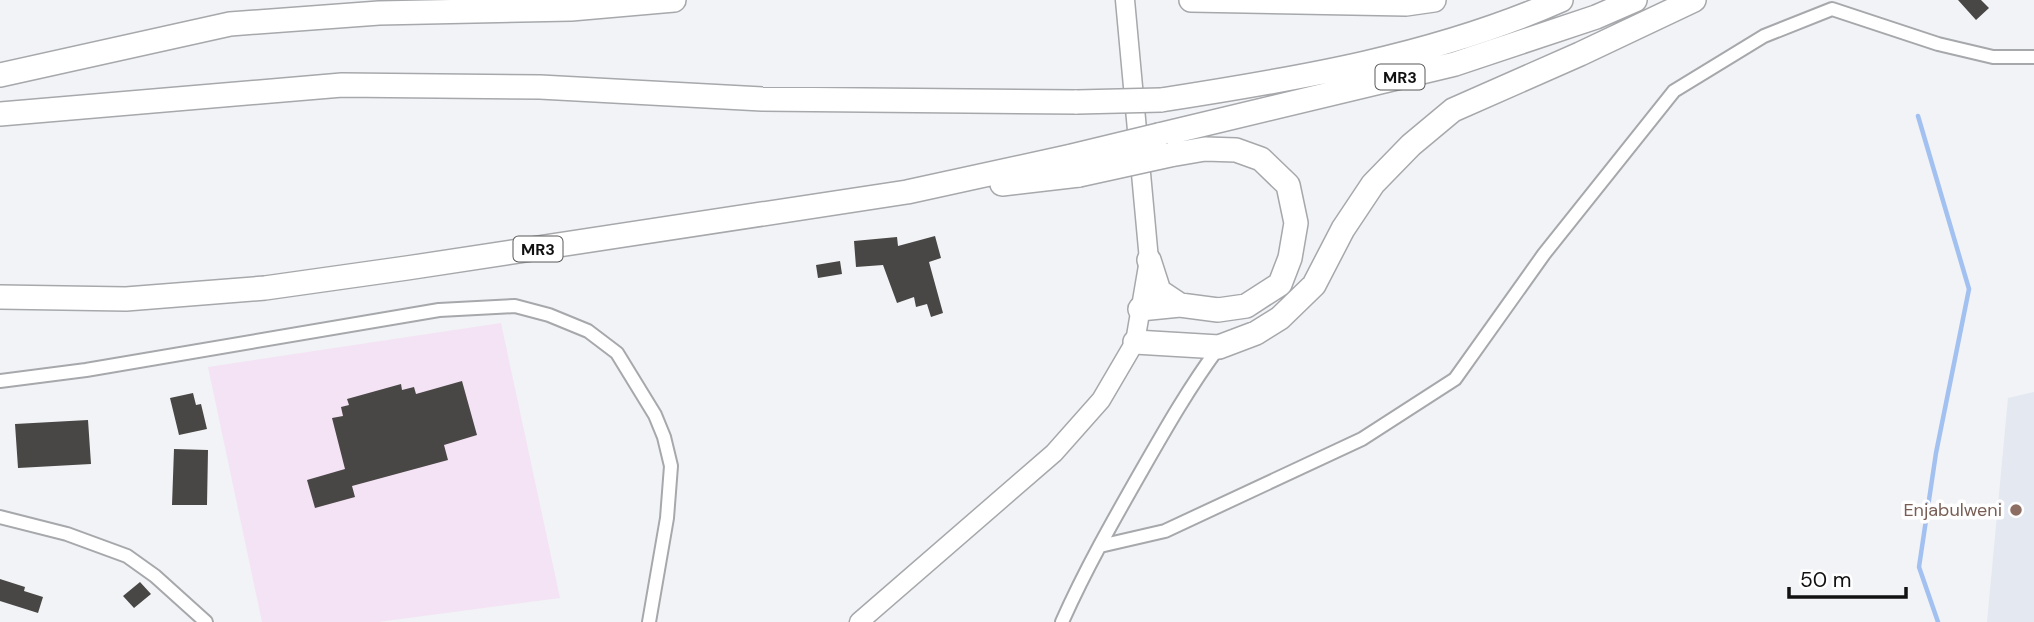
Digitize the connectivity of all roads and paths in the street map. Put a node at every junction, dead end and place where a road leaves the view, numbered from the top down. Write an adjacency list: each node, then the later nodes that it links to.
1 (674, 0): 9 (highway)
2 (1125, 0): 12 (main road)
3 (1191, 0): 4 (highway)
4 (1434, 0)
5 (1561, 0): 10 (highway, MR3, bridge)
6 (1635, 0): 11 (highway, MR3, bridge)
7 (1694, 0): 17 (highway)
8 (2034, 57): 20 (street)
9 (0, 75)
10 (0, 114)
11 (1075, 165): 13 (highway, MR3); 14 (highway, bridge)
12 (1149, 260): 14 (highway); 15 (main road)
13 (0, 297)
14 (1180, 304): 15 (highway)
15 (1140, 309): 16 (main road)
16 (1135, 342): 17 (highway); 23 (main road)
17 (1219, 347): 20 (street)
18 (0, 381): 22 (street)
19 (0, 517): 21 (street)
20 (1100, 546): 24 (street)
21 (206, 622)
22 (649, 622)
23 (859, 622)
24 (1062, 622)

